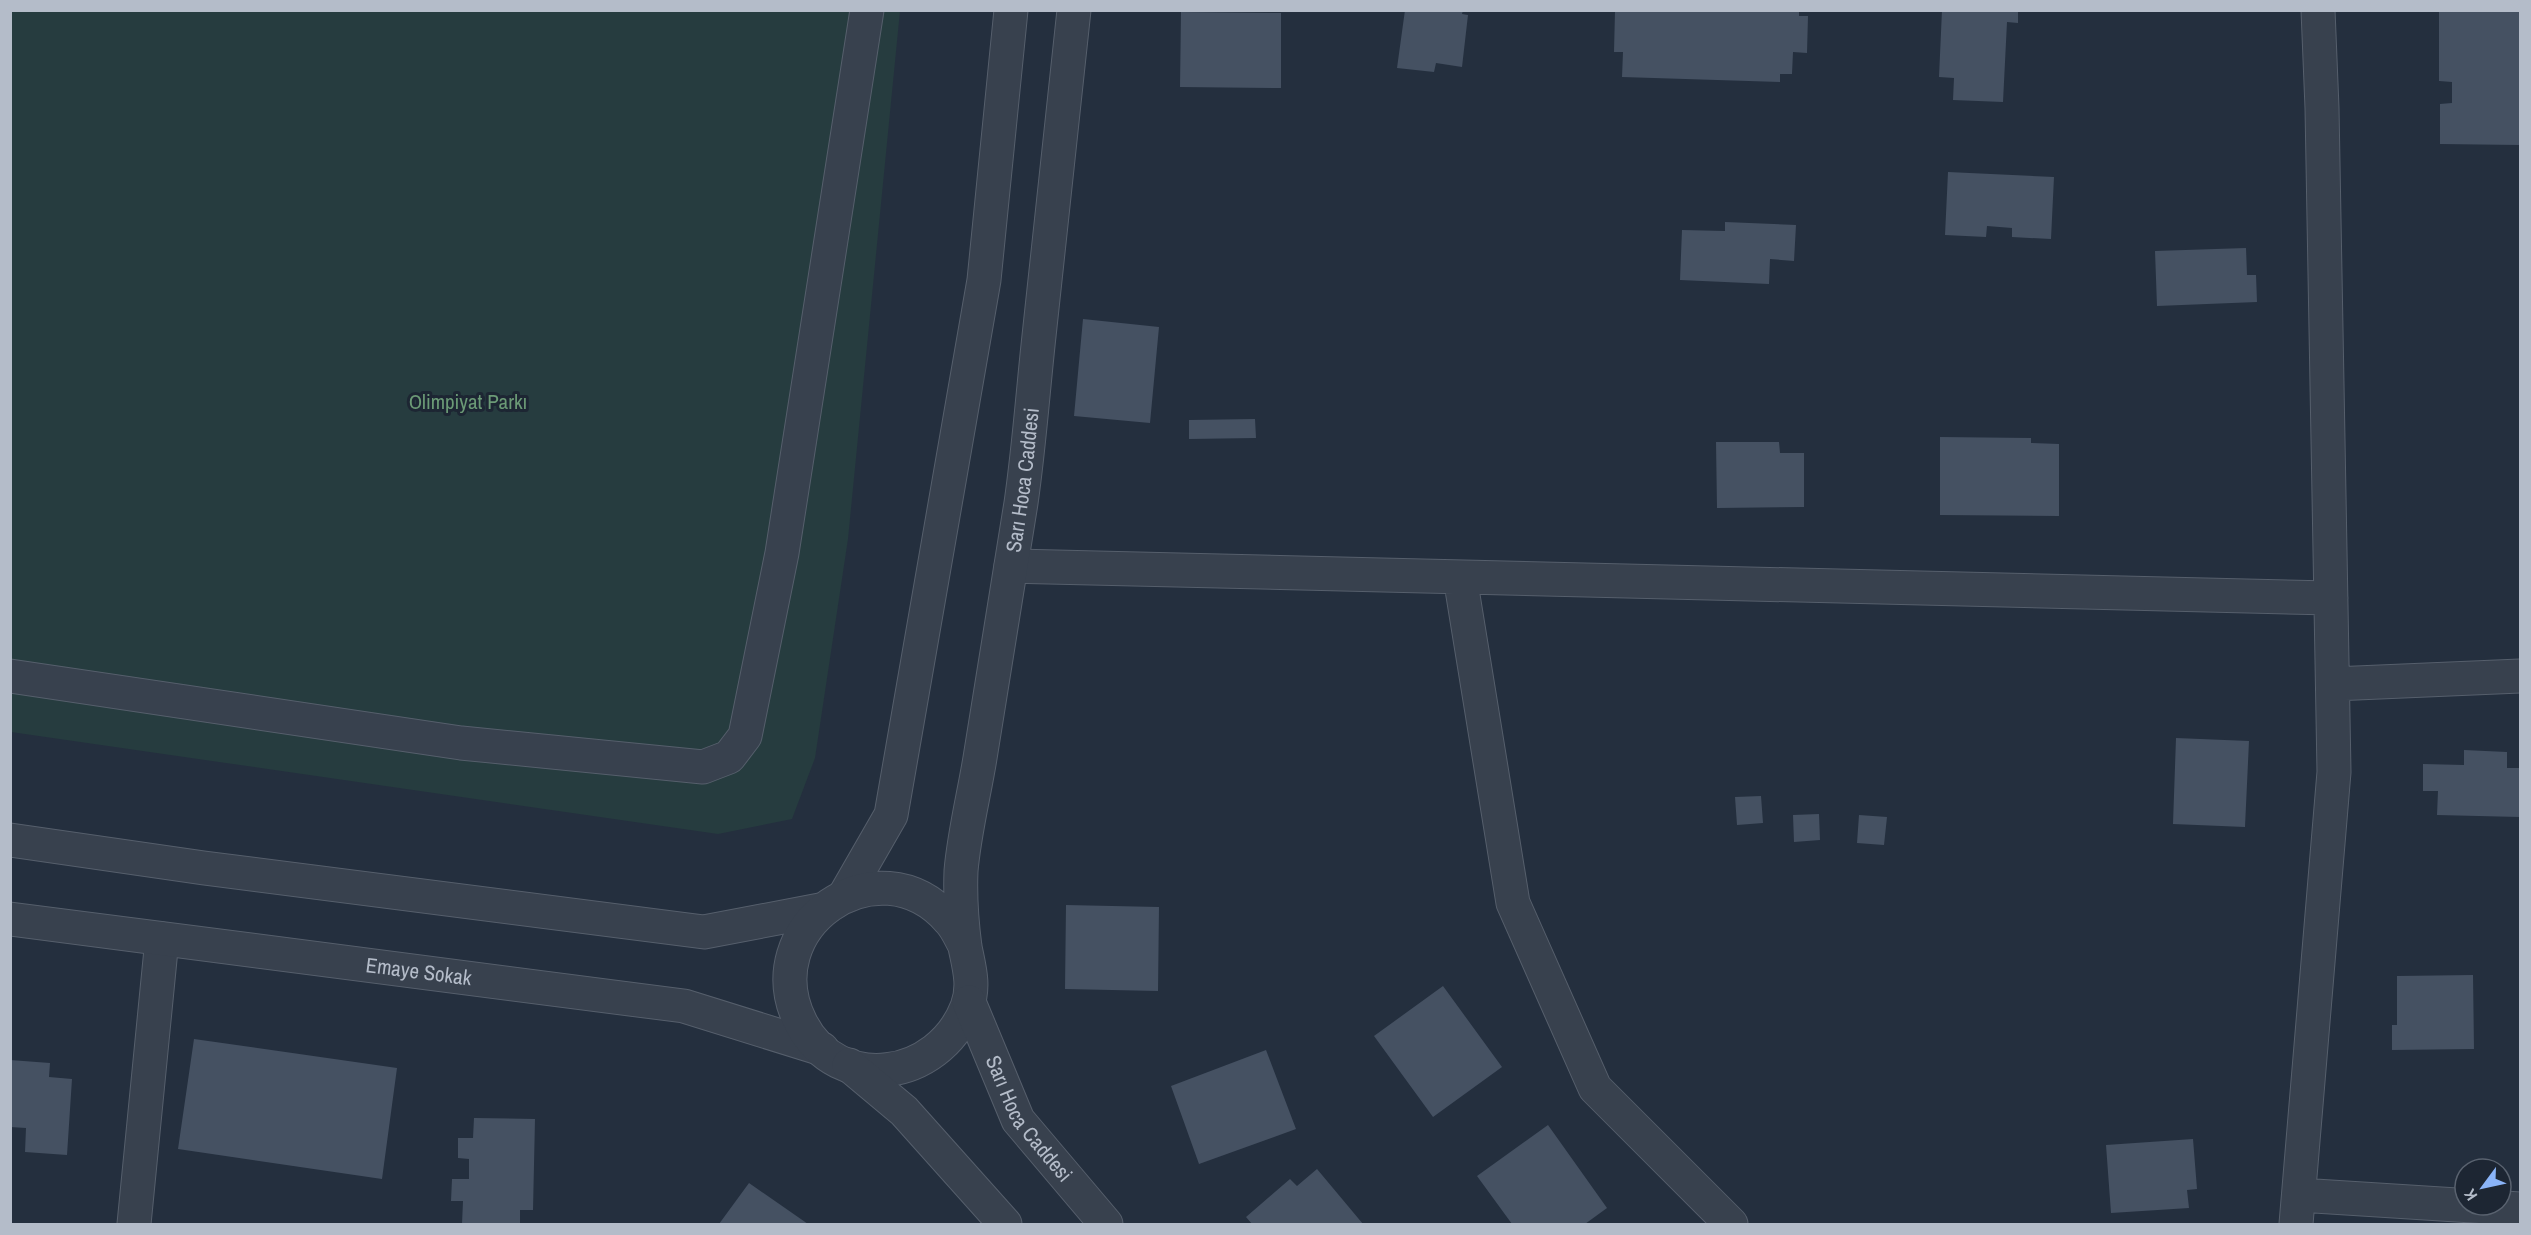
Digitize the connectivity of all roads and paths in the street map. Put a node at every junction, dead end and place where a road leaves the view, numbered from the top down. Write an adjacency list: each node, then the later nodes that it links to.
1 (867, 10): 8 (street)
2 (1011, 10): 12 (street)
3 (1074, 10): 5 (street, Sarı Hoca Caddesi)
4 (2318, 10): 7 (street)
5 (1011, 566): 6 (street); 15 (street, Sarı Hoca Caddesi)
6 (1460, 577): 7 (street); 23 (street)
7 (2331, 598): 10 (street)
8 (10, 676)
9 (2520, 676): 10 (street)
10 (2332, 684): 19 (street)
11 (10, 840): 12 (street)
12 (833, 903): 15 (street); 17 (street)
13 (10, 919): 14 (street, Emaye Sokak)
14 (162, 939): 17 (street, Emaye Sokak); 20 (street)
15 (965, 946): 16 (street)
16 (969, 1002): 17 (street); 22 (street, Sarı Hoca Caddesi)
17 (835, 1057): 21 (street)
18 (2520, 1209): 19 (street)
19 (2297, 1210)
20 (134, 1224)
21 (1005, 1224)
22 (1106, 1224)
23 (1731, 1224)

